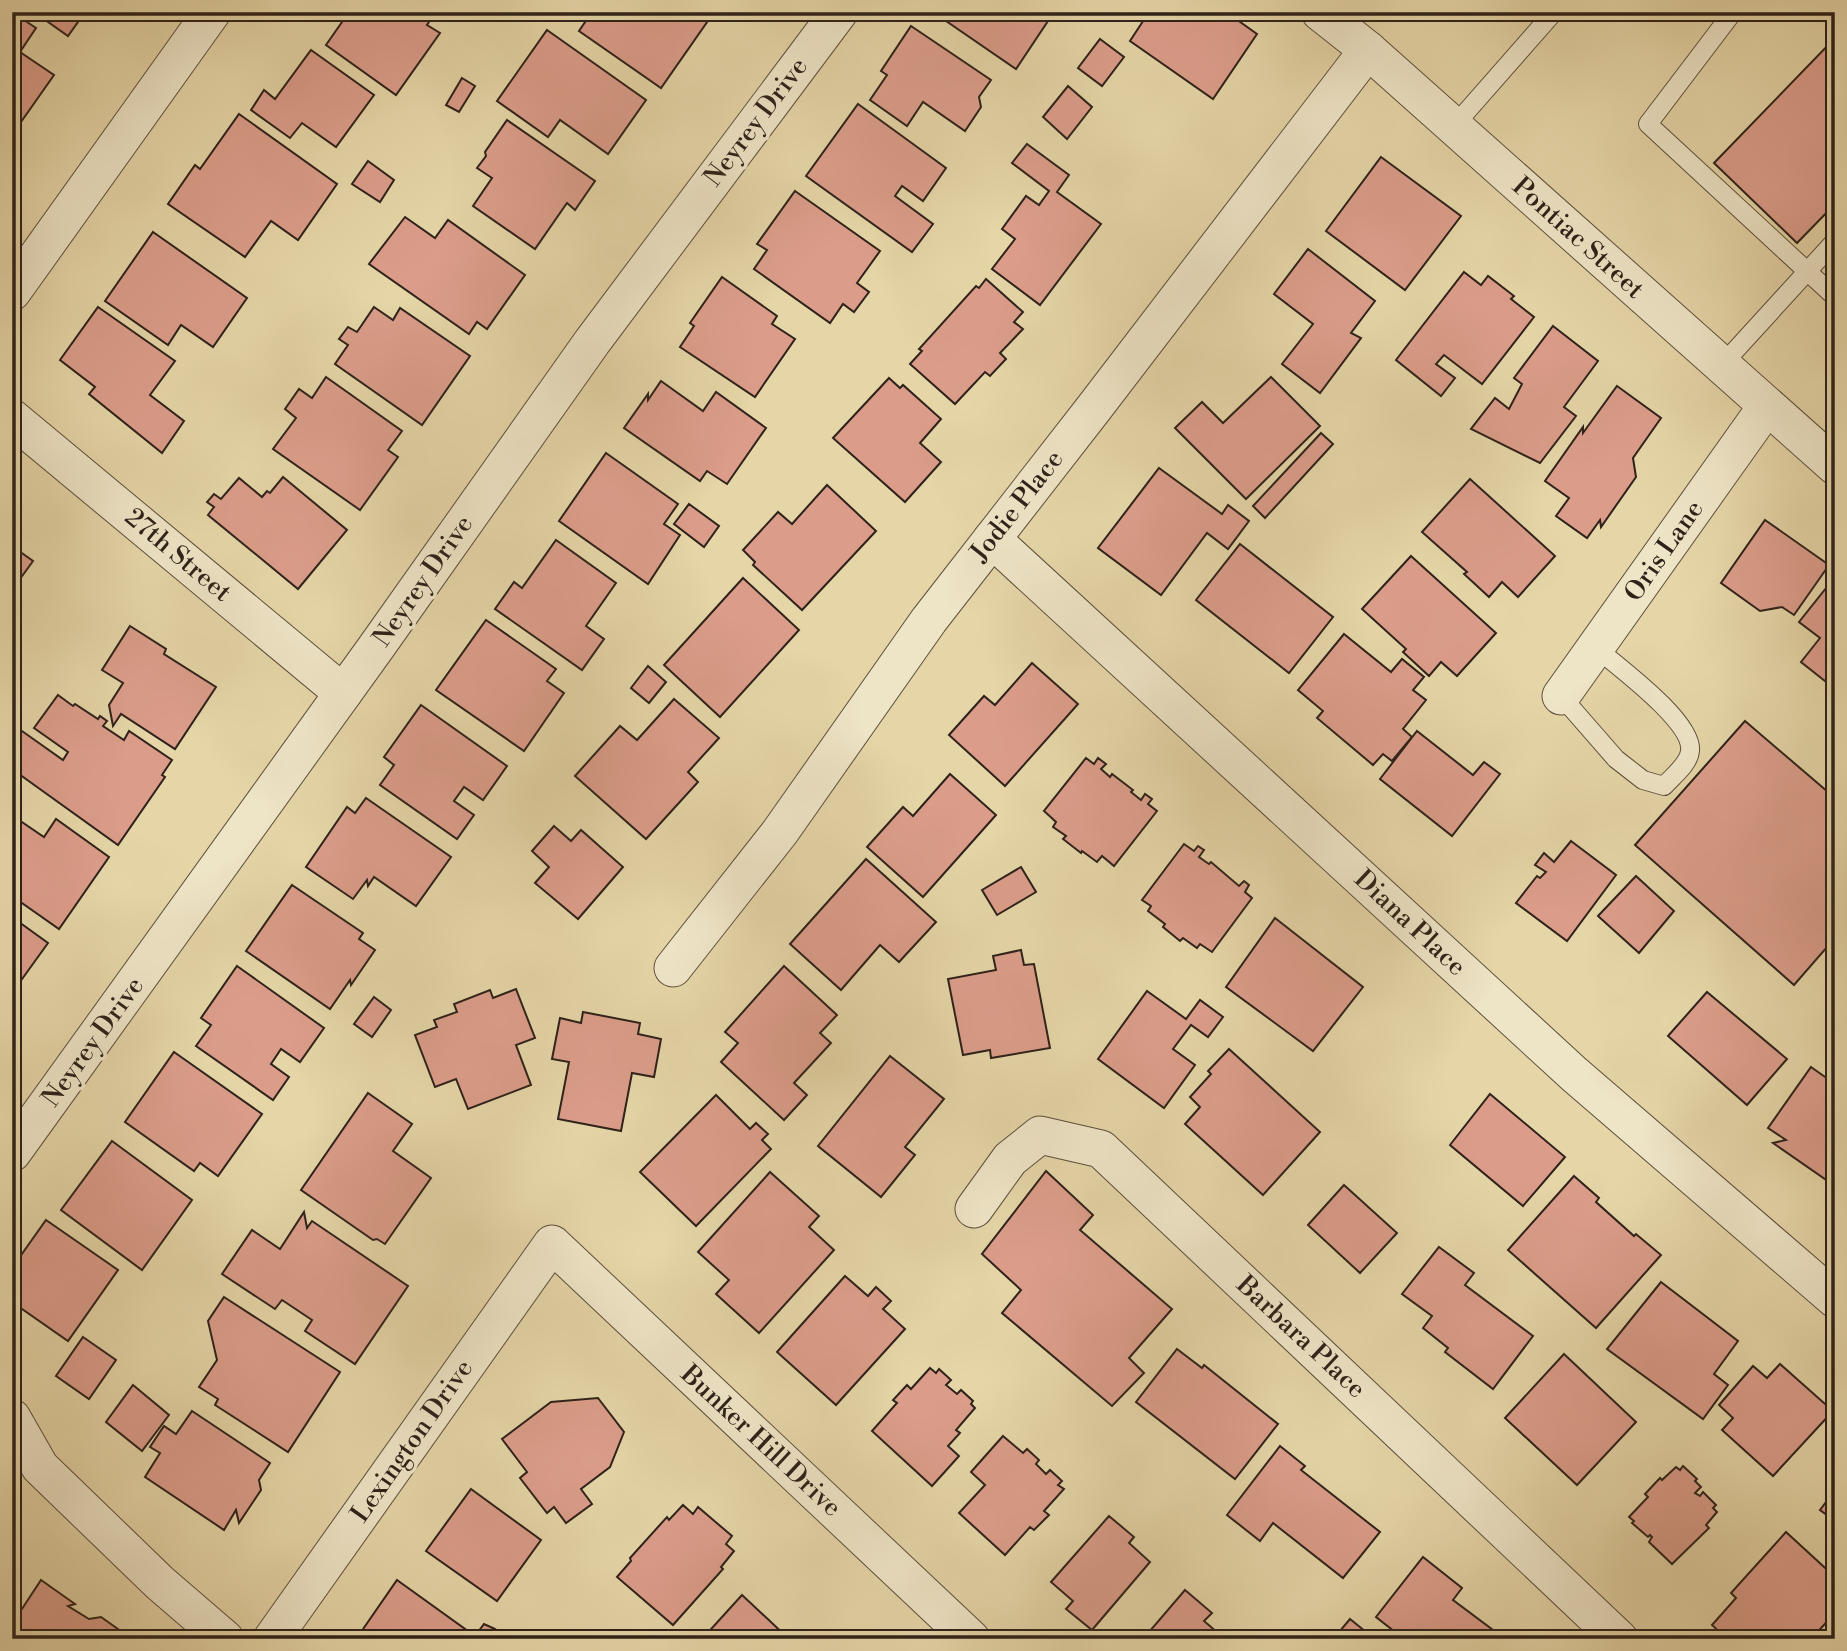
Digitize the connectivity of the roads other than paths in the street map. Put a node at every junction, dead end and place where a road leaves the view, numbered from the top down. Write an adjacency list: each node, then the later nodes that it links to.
1 (212, 12): 10 (street)
2 (839, 12): 18 (street, Neyrey Drive)
3 (1320, 12): 6 (street, Pontiac Street)
4 (1554, 12): 7 (lane)
5 (1733, 12): 9 (lane)
6 (1368, 50): 7 (street, Pontiac Street); 16 (street, Jodie Place)
7 (1453, 127): 12 (street, Pontiac Street)
8 (1835, 241): 9 (lane)
9 (1807, 271): 11 (lane); 12 (lane)
10 (12, 292)
11 (1835, 297)
12 (1721, 366): 13 (street, Pontiac Street)
13 (1767, 406): 15 (street, Pontiac Street); 17 (street, Oris Lane)
14 (12, 418): 18 (street, 27th Street)
15 (1835, 466)
16 (992, 539): 20 (street, Jodie Place); 24 (street, Diana Place)
17 (1595, 647): 19 (street, Oris Lane); 19 (lane)
18 (344, 693): 21 (street, Neyrey Drive)
19 (1561, 696)
20 (673, 968)
21 (12, 1153)
22 (974, 1209): 29 (street, Barbara Place)
23 (552, 1244): 27 (street, Lexington Drive); 28 (street, Bunker Hill Drive)
24 (1835, 1299)
25 (12, 1418): 26 (street)
26 (225, 1639)
27 (272, 1639)
28 (971, 1639)
29 (1619, 1639)

